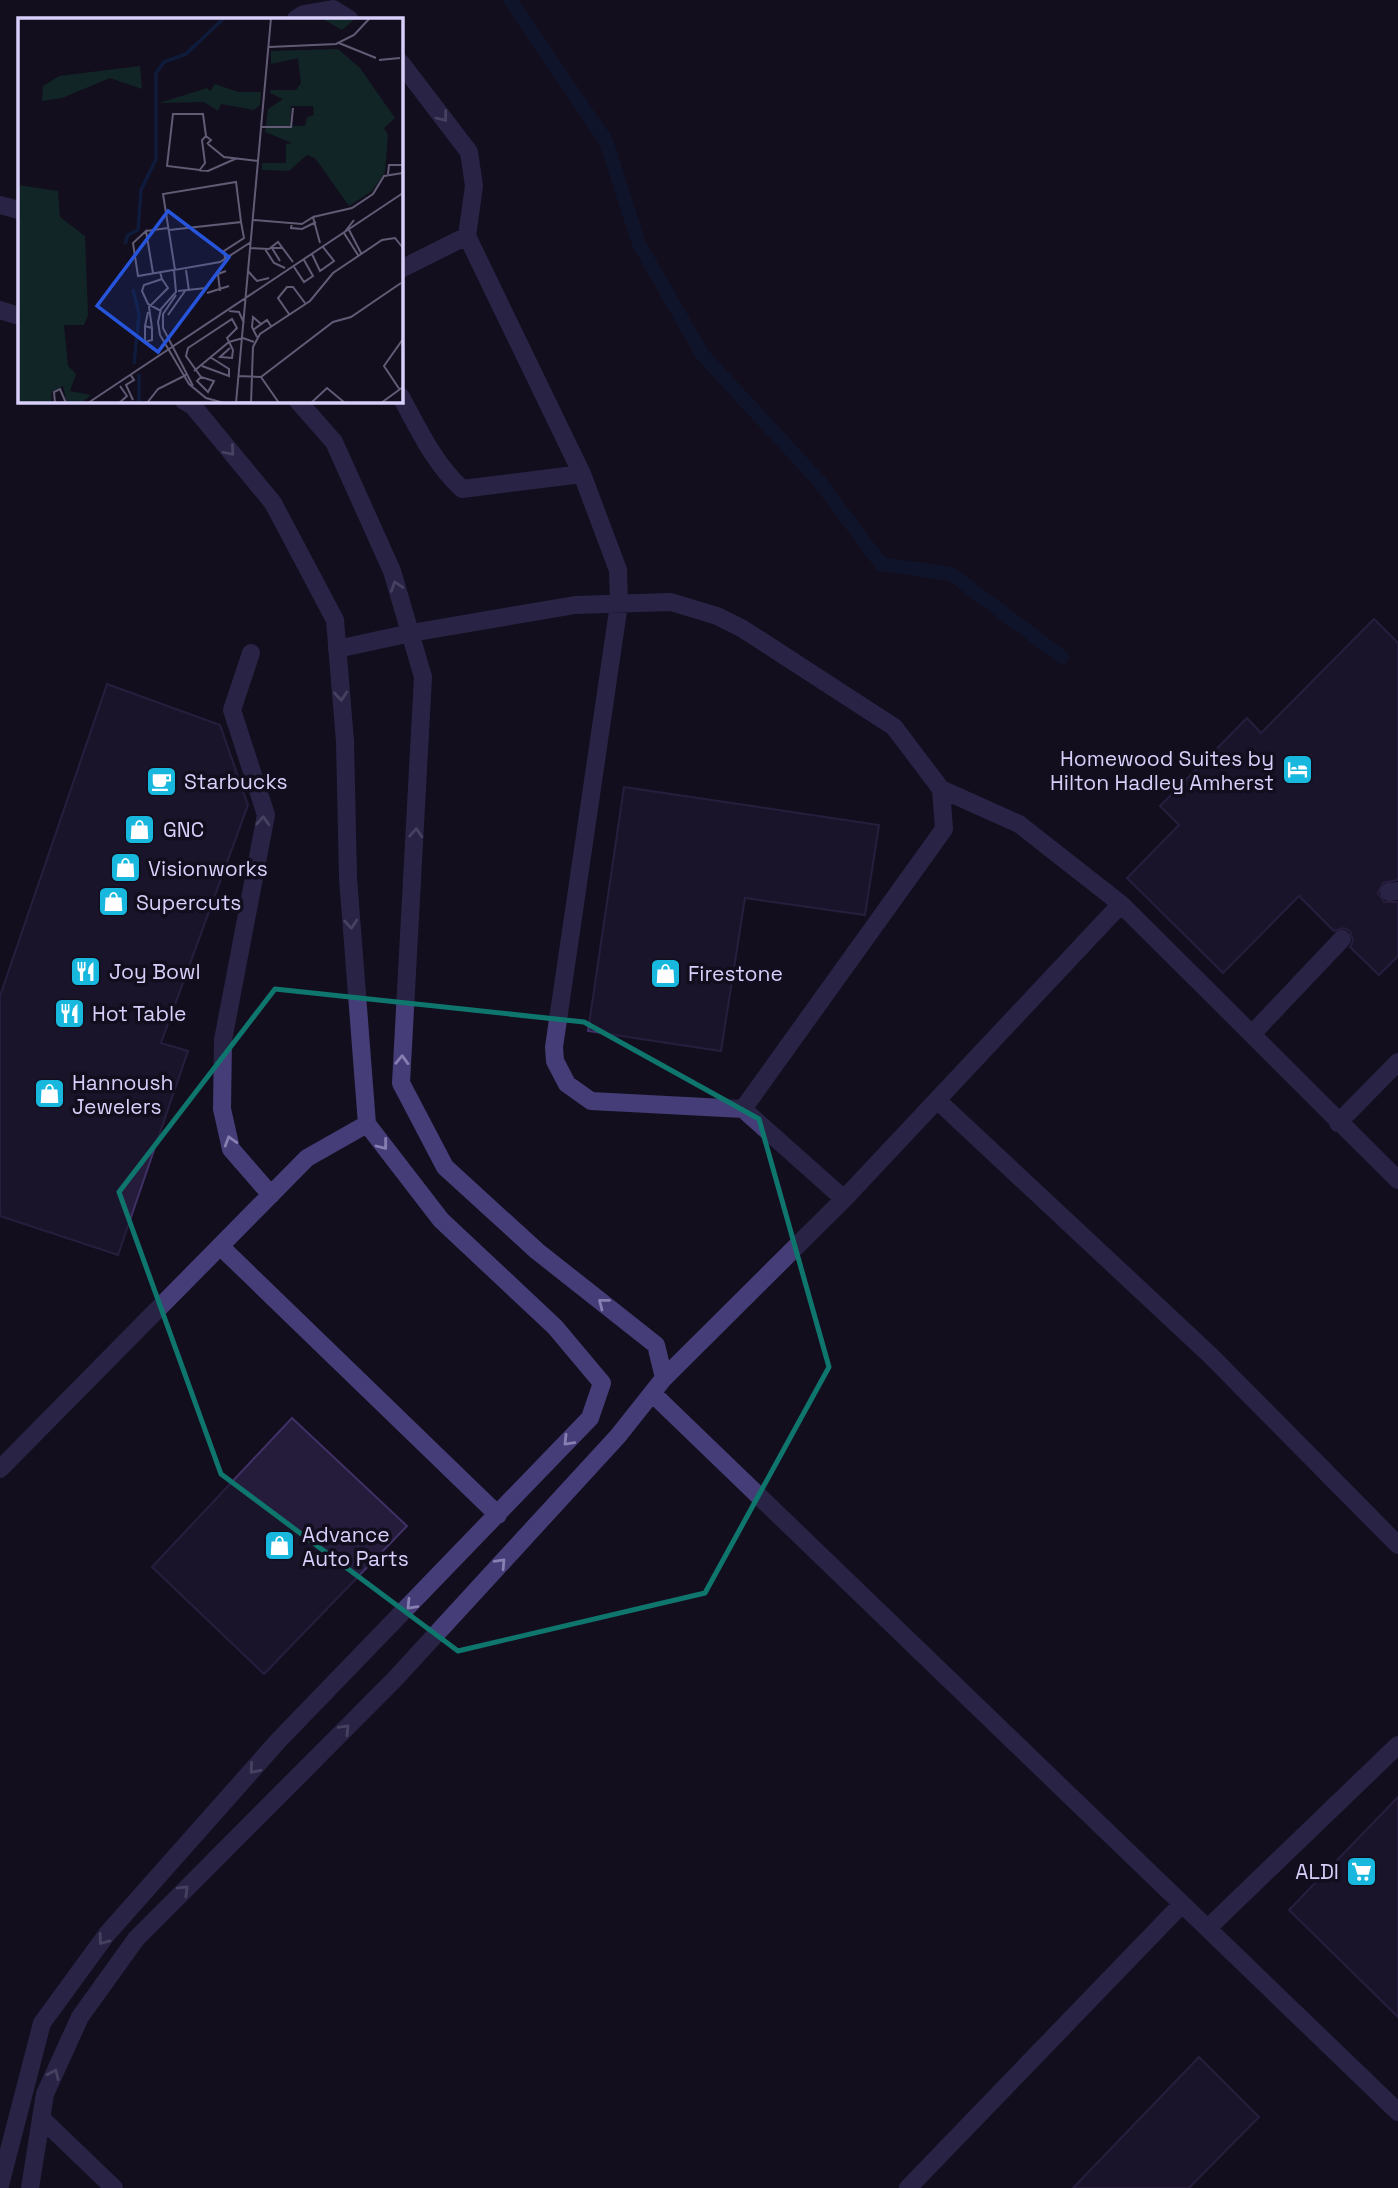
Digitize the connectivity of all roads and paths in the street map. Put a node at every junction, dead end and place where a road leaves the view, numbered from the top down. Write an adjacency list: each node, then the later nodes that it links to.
1 (297, 18): 2 (lane)
2 (347, 18)
3 (402, 64): 6 (lane, one-way to 6)
4 (0, 205): 5 (lane)
5 (18, 210)
6 (467, 236): 7 (lane); 13 (lane)
7 (402, 268)
8 (0, 310): 9 (lane)
9 (18, 316)
10 (402, 399): 13 (lane)
11 (186, 402): 16 (lane, one-way to 16)
12 (299, 402): 15 (lane, one-way to 12)
13 (582, 474): 14 (lane)
14 (619, 604): 15 (lane); 18 (lane); 24 (lane)
15 (411, 633): 16 (lane); 31 (lane, one-way to 15)
16 (337, 649): 26 (lane, one-way to 26)
17 (251, 653): 28 (lane, one-way to 17)
18 (941, 789): 19 (lane); 24 (lane)
19 (1121, 904): 21 (lane); 23 (lane)
20 (1342, 939): 21 (lane)
21 (1252, 1034): 25 (lane)
22 (1398, 1062): 25 (lane)
23 (937, 1100): 29 (lane); 35 (lane)
24 (743, 1109): 29 (lane)
25 (1338, 1123): 27 (lane)
26 (367, 1124): 28 (lane); 34 (lane, one-way to 34)
27 (1398, 1180)
28 (271, 1195): 30 (lane)
29 (844, 1199): 31 (lane)
30 (220, 1246): 33 (lane); 34 (lane)
31 (664, 1378): 32 (lane)
32 (652, 1393): 37 (lane); 40 (lane, one-way to 32)
33 (0, 1469)
34 (498, 1515): 41 (lane, one-way to 41)
35 (1398, 1545)
36 (1398, 1745): 38 (lane)
37 (1182, 1904): 38 (lane); 44 (lane)
38 (1208, 1928): 39 (lane)
39 (1398, 2112)
40 (41, 2118): 42 (lane); 43 (lane)
41 (0, 2185)
42 (30, 2188)
43 (114, 2188)
44 (908, 2188)

